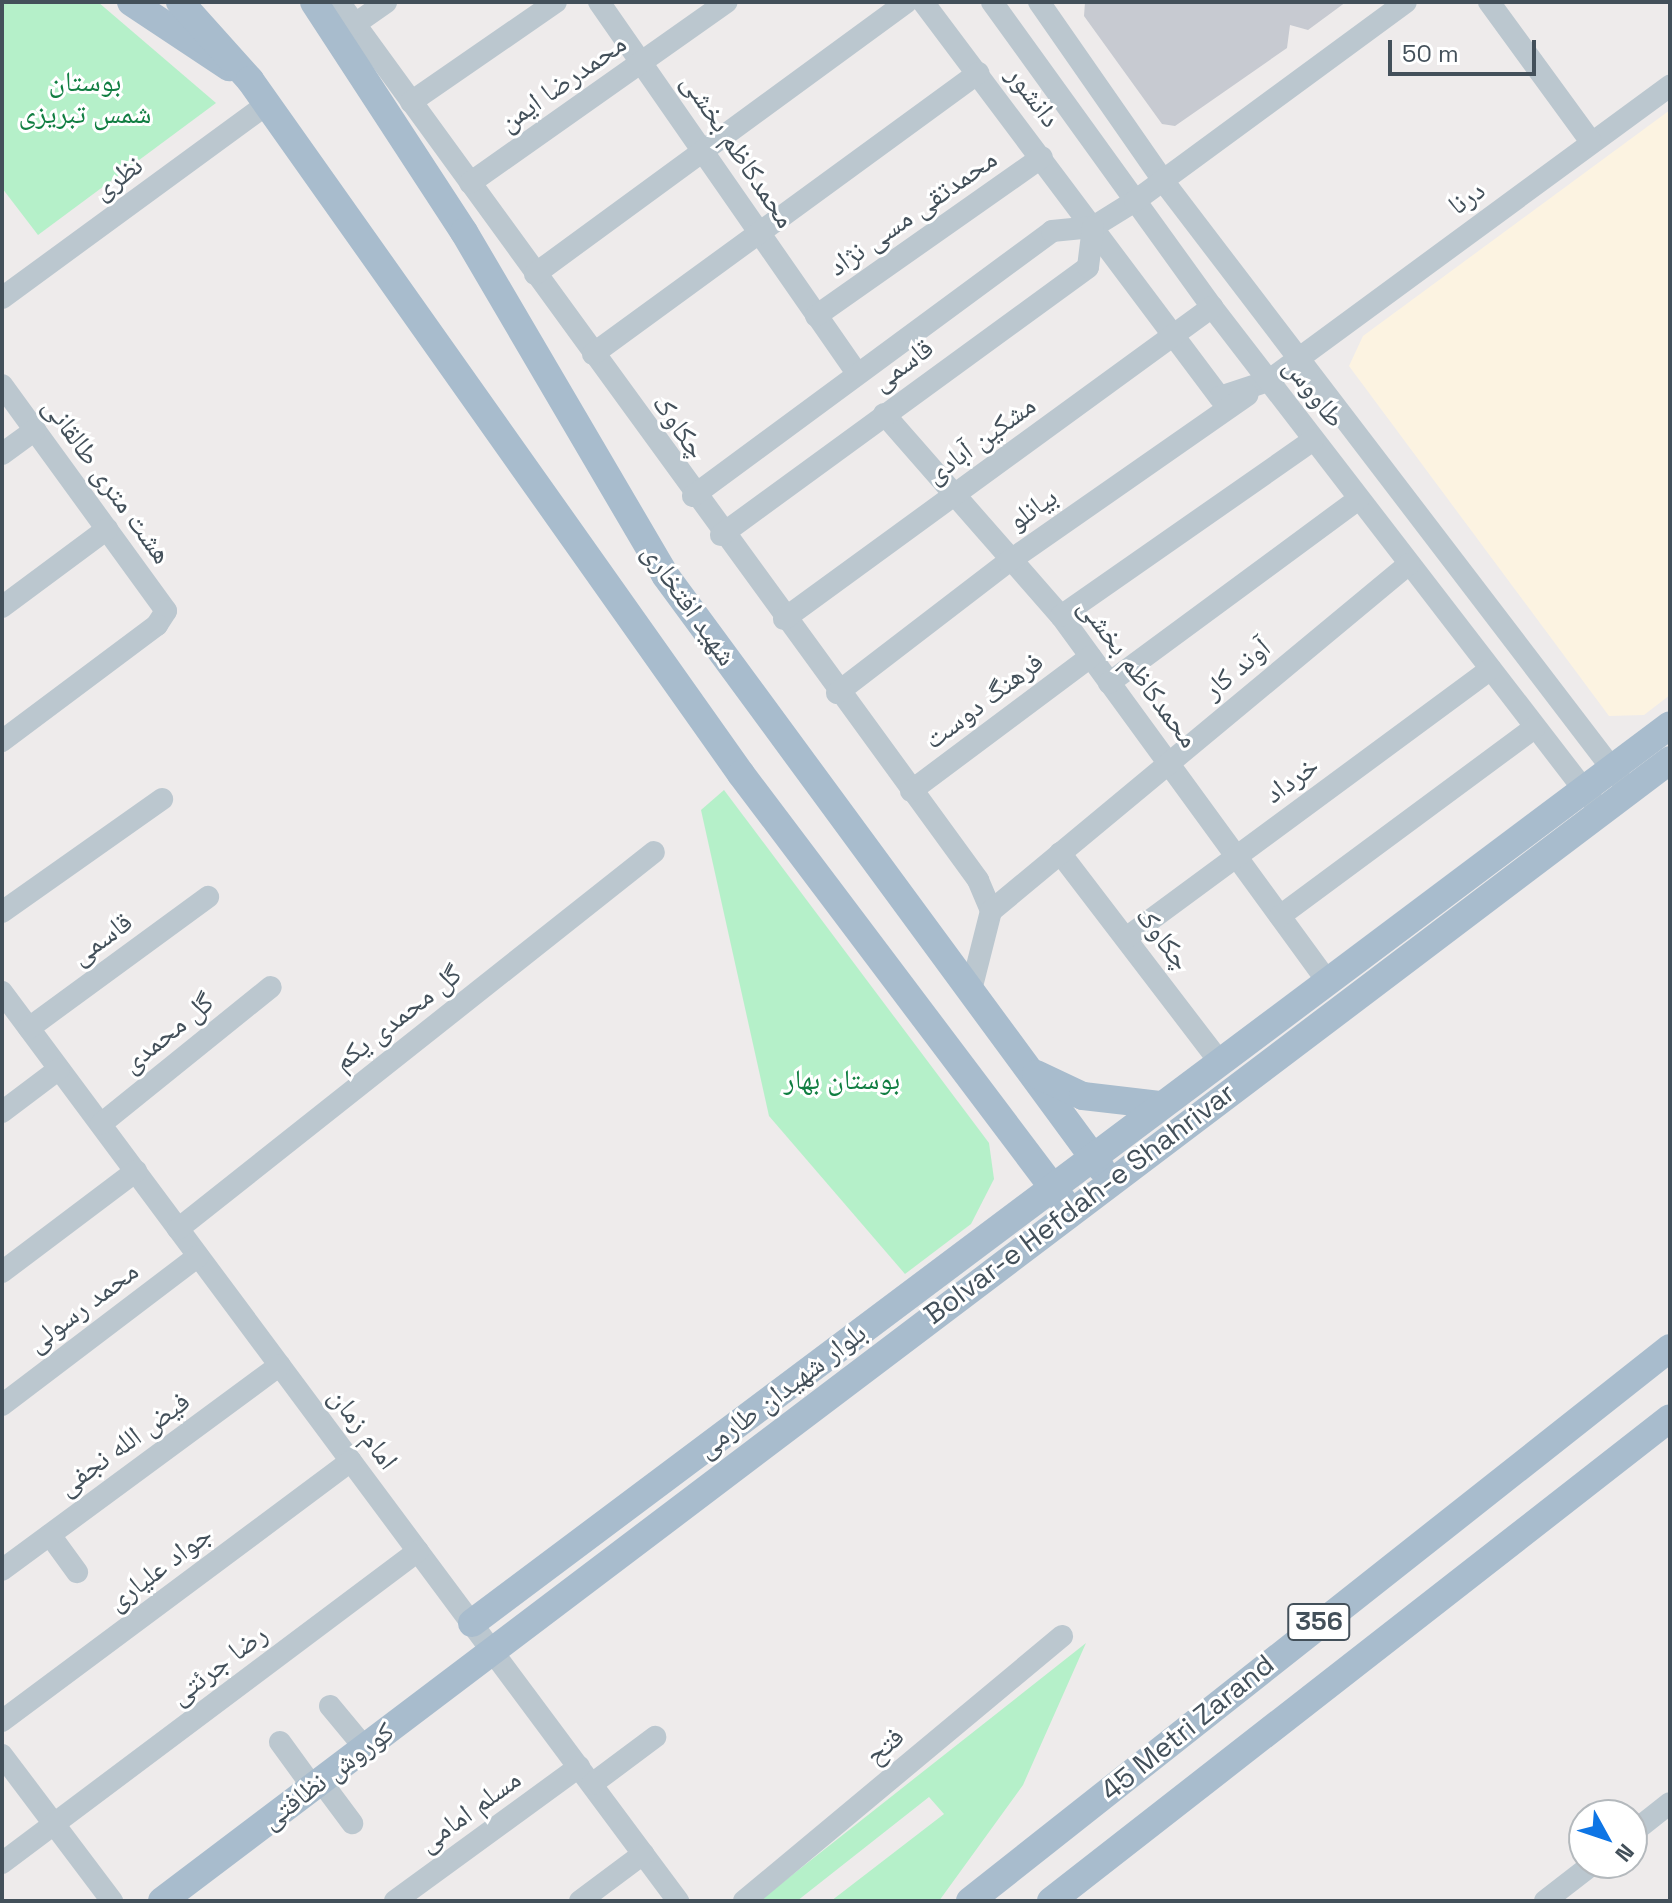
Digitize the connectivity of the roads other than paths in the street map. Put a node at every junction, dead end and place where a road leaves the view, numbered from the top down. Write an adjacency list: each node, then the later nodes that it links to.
1 (131, 2): 18 (main road, شهید افتخاری)
2 (180, 2): 18 (main road, شهید افتخاری)
3 (314, 2): 77 (main road, شهید افتخاری)
4 (339, 2): 15 (street, چکاوک)
5 (386, 2): 15 (street)
6 (556, 2): 20 (street)
7 (599, 2): 16 (street, محمدکاظم بخشی)
8 (727, 2): 16 (street, محمدرضا ایمن)
9 (906, 2): 23 (street)
10 (923, 2): 17 (street, دانشور)
11 (992, 2): 27 (street, طاووس)
12 (1039, 2): 25 (street, طاووس)
13 (1406, 2): 25 (street, قاسمی)
14 (1489, 2): 22 (street)
15 (355, 24): 20 (street, چکاوک)
16 (642, 63): 23 (street, محمدکاظم بخشی); 26 (street, محمدرضا ایمن)
17 (979, 73): 24 (street, دانشور); 29 (street)
18 (250, 80): 21 (main road, شهید افتخاری)
19 (1670, 86): 22 (street, درنا)
20 (411, 102): 26 (street, چکاوک)
21 (267, 104): 31 (street, نظری); 89 (main road, شهید افتخاری)
22 (1591, 142): 36 (street, درنا)
23 (707, 150): 29 (street, محمدکاظم بخشی); 30 (street)
24 (1042, 157): 28 (street, دانشور); 33 (street, محمدتقی مسی نژاد)
25 (1164, 182): 27 (street, قاسمی); 36 (street, طاووس)
26 (470, 183): 30 (street, چکاوک)
27 (1135, 201): 28 (street, قاسمی); 32 (street, طاووس)
28 (1093, 227): 34 (street, دانشور); 37 (street, قاسمی); 40 (street, قاسمی)
29 (760, 234): 33 (street, محمدکاظم بخشی); 35 (street)
30 (535, 274): 35 (street, چکاوک)
31 (2, 298)
32 (1212, 307): 34 (street, مشکین آبادی); 38 (street, طاووس)
33 (816, 316): 37 (street, محمدکاظم بخشی)
34 (1171, 336): 38 (street, دانشور); 45 (street, مشکین آبادی)
35 (593, 354): 44 (street, چکاوک)
36 (1297, 356): 38 (street, درنا); 63 (street, طاووس)
37 (856, 372): 44 (street, قاسمی)
38 (1268, 381): 42 (street, طاووس); 49 (street, بیانلو)
39 (2, 385): 41 (street, هشت متری طالقانی)
40 (884, 414): 45 (street, محمدکاظم بخشی); 48 (street, قاسمی)
41 (35, 430): 43 (street); 47 (street, هشت متری طالقانی)
42 (1313, 440): 46 (street, طاووس); 52 (street)
43 (2, 454)
44 (693, 496): 48 (street, چکاوک)
45 (951, 497): 49 (street, محمدکاظم بخشی); 53 (street, مشکین آبادی)
46 (1359, 499): 50 (street, طاووس); 56 (street)
47 (107, 529): 51 (street); 60 (street, هشت متری طالقانی)
48 (721, 535): 53 (street, چکاوک)
49 (1008, 562): 52 (street, محمدکاظم بخشی); 57 (street, بیانلو)
50 (1409, 564): 55 (street, طاووس); 62 (street, آوند کار)
51 (2, 607)
52 (1061, 616): 54 (street, محمدکاظم بخشی)
53 (784, 619): 57 (street, چکاوک)
54 (1090, 657): 56 (street, محمدکاظم بخشی); 64 (street, فرهنگ دوست)
55 (1491, 669): 59 (street, طاووس); 69 (street, خرداد)
56 (1109, 683): 62 (street, محمدکاظم بخشی)
57 (837, 693): 64 (street, چکاوک)
58 (1670, 725): 63 (main road, Bolvar-e Hefdah-e Shahrivar)
59 (1535, 727): 66 (street, طاووس); 73 (street)
60 (2, 741)
61 (1670, 760): 63 (main road, Bolvar-e Hefdah-e Shahrivar)
62 (1170, 763): 68 (street, آوند کار); 69 (street, محمدکاظم بخشی)
63 (1621, 780): 66 (main road, Bolvar-e Hefdah-e Shahrivar)
64 (911, 791): 71 (street, چکاوک)
65 (162, 799): 72 (street)
66 (1592, 800): 75 (main road, Bolvar-e Hefdah-e Shahrivar); 88 (main road, Bolvar-e Hefdah-e Shahrivar)
67 (654, 852): 91 (street, گل محمدی یکم)
68 (1060, 853): 71 (street, آوند کار); 74 (street, چکاوک)
69 (1237, 856): 73 (street, محمدکاظم بخشی); 74 (street, خرداد)
70 (208, 897): 79 (street, قاسمی)
71 (991, 911): 77 (street)
72 (2, 912)
73 (1280, 916): 75 (street, محمدکاظم بخشی)
74 (1126, 938): 80 (street, چکاوک)
75 (1327, 981): 80 (main road, Bolvar-e Hefdah-e Shahrivar)
76 (271, 987): 85 (street, گل محمدی)
77 (971, 990): 82 (main road, شهید افتخاری)
78 (2, 992): 79 (street, امام زمان)
79 (29, 1028): 81 (street, امام زمان)
80 (1218, 1060): 83 (main road, Bolvar-e Hefdah-e Shahrivar)
81 (59, 1069): 84 (street); 85 (street, امام زمان)
82 (1031, 1071): 83 (main road); 86 (main road, شهید افتخاری)
83 (1161, 1105): 86 (main road, Bolvar-e Hefdah-e Shahrivar)
84 (2, 1112)
85 (101, 1124): 87 (street, امام زمان)
86 (1090, 1155): 88 (main road, شهید افتخاری); 89 (main road, بلوار شهیدان طارمی)
87 (136, 1171): 91 (street, امام زمان); 93 (street)
88 (1109, 1178): 90 (main road, Bolvar-e Hefdah-e Shahrivar)
89 (1052, 1184): 90 (main road, شهید افتخاری); 103 (main road, بلوار شهیدان طارمی)
90 (1069, 1209): 105 (main road, Bolvar-e Hefdah-e Shahrivar)
91 (178, 1229): 92 (street, امام زمان)
92 (198, 1256): 95 (street, امام زمان); 96 (street, محمد رسولی)
93 (2, 1272)
94 (1670, 1348): 127 (main road, 45 Metri Zarand / 356)
95 (280, 1365): 98 (street, امام زمان); 99 (street, فیض الله نجفی)
96 (2, 1405)
97 (1670, 1418): 128 (main road, 45 Metri Zarand / 356)
98 (351, 1461): 100 (street, امام زمان); 107 (street, جواد علیاری)
99 (50, 1535): 101 (street, فیض الله نجفی); 102 (street)
100 (418, 1551): 103 (street, امام زمان); 117 (street, رضا جرئتی)
101 (2, 1570)
102 (77, 1572)
103 (472, 1623): 105 (street, امام زمان)
104 (1062, 1636): 126 (street, فتح)
105 (492, 1650): 110 (main road, کوروش نظافتی); 112 (street, امام زمان)
106 (330, 1706): 110 (street)
107 (2, 1721)
108 (655, 1737): 112 (street, مسلم امامی)
109 (280, 1742): 113 (street)
110 (364, 1747): 113 (main road, کوروش نظافتی)
111 (2, 1755): 117 (street)
112 (585, 1776): 118 (street, امام زمان); 123 (street, مسلم امامی)
113 (316, 1783): 116 (street); 122 (main road, کوروش نظافتی)
114 (1670, 1803): 115 (street)
115 (1648, 1820)
116 (352, 1823)
117 (54, 1825): 119 (street, رضا جرئتی); 121 (street)
118 (643, 1854): 124 (street); 125 (street, امام زمان)
119 (2, 1863)
120 (1573, 1879): 129 (street)
121 (112, 1901)
122 (162, 1901)
123 (395, 1901)
124 (580, 1901)
125 (678, 1901)
126 (744, 1901)
127 (970, 1901)
128 (1051, 1901)
129 (1545, 1901)

